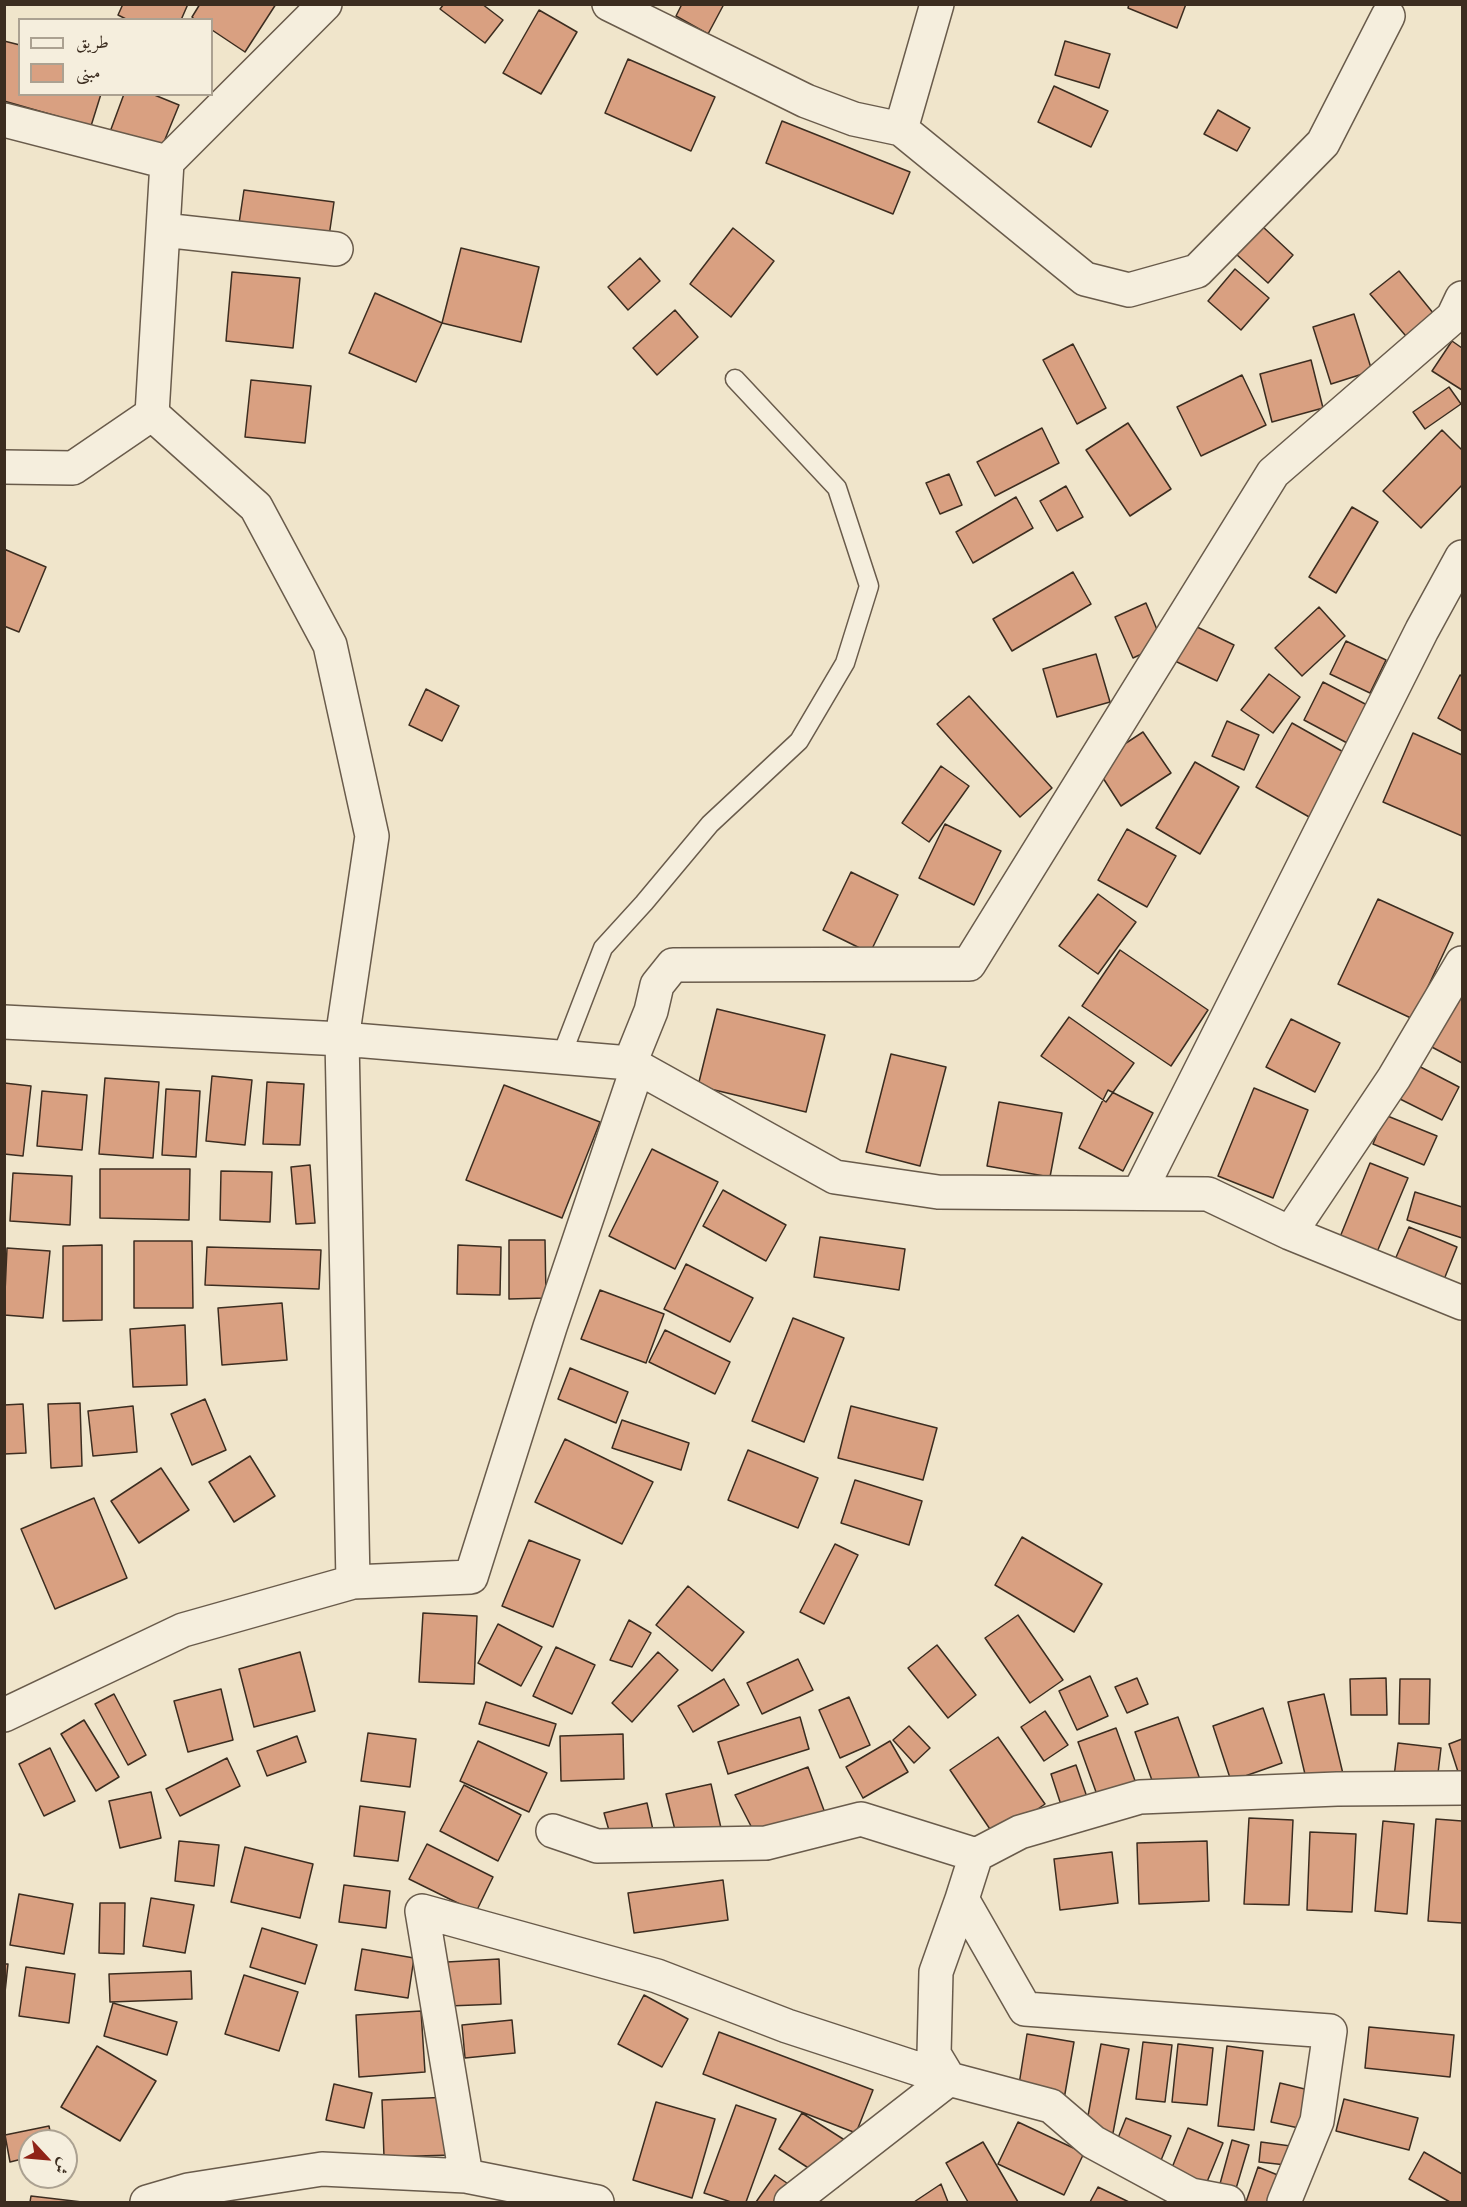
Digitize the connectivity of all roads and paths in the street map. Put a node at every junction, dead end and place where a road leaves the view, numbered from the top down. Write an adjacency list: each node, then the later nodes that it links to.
1 (324, 4): 7 (street)
2 (609, 4): 6 (street)
3 (937, 4): 6 (street)
4 (1388, 16): 6 (street)
5 (4, 120): 7 (street)
6 (901, 129)
7 (167, 162): 8 (street)
8 (163, 230): 9 (street); 12 (street)
9 (336, 249)
10 (1462, 298): 19 (street)
11 (735, 379): 18 (lane)
12 (152, 414): 13 (street); 17 (street)
13 (4, 467)
14 (1462, 557): 20 (street)
15 (1462, 963): 21 (street)
16 (4, 1022): 17 (street)
17 (342, 1039): 18 (street); 23 (street)
18 (561, 1057): 19 (street)
19 (634, 1064): 20 (street); 23 (street)
20 (1139, 1193): 21 (street)
21 (1290, 1233): 22 (street)
22 (1462, 1304)
23 (353, 1582): 24 (street)
24 (4, 1715)
25 (1462, 1788): 27 (street)
26 (554, 1831): 27 (street)
27 (976, 1855): 28 (street)
28 (962, 1899): 29 (street); 35 (street)
29 (949, 2079): 30 (street); 33 (street); 34 (street)
30 (466, 2176): 31 (street); 32 (street)
31 (147, 2202)
32 (597, 2202)
33 (791, 2202)
34 (1228, 2202)
35 (1284, 2202)

